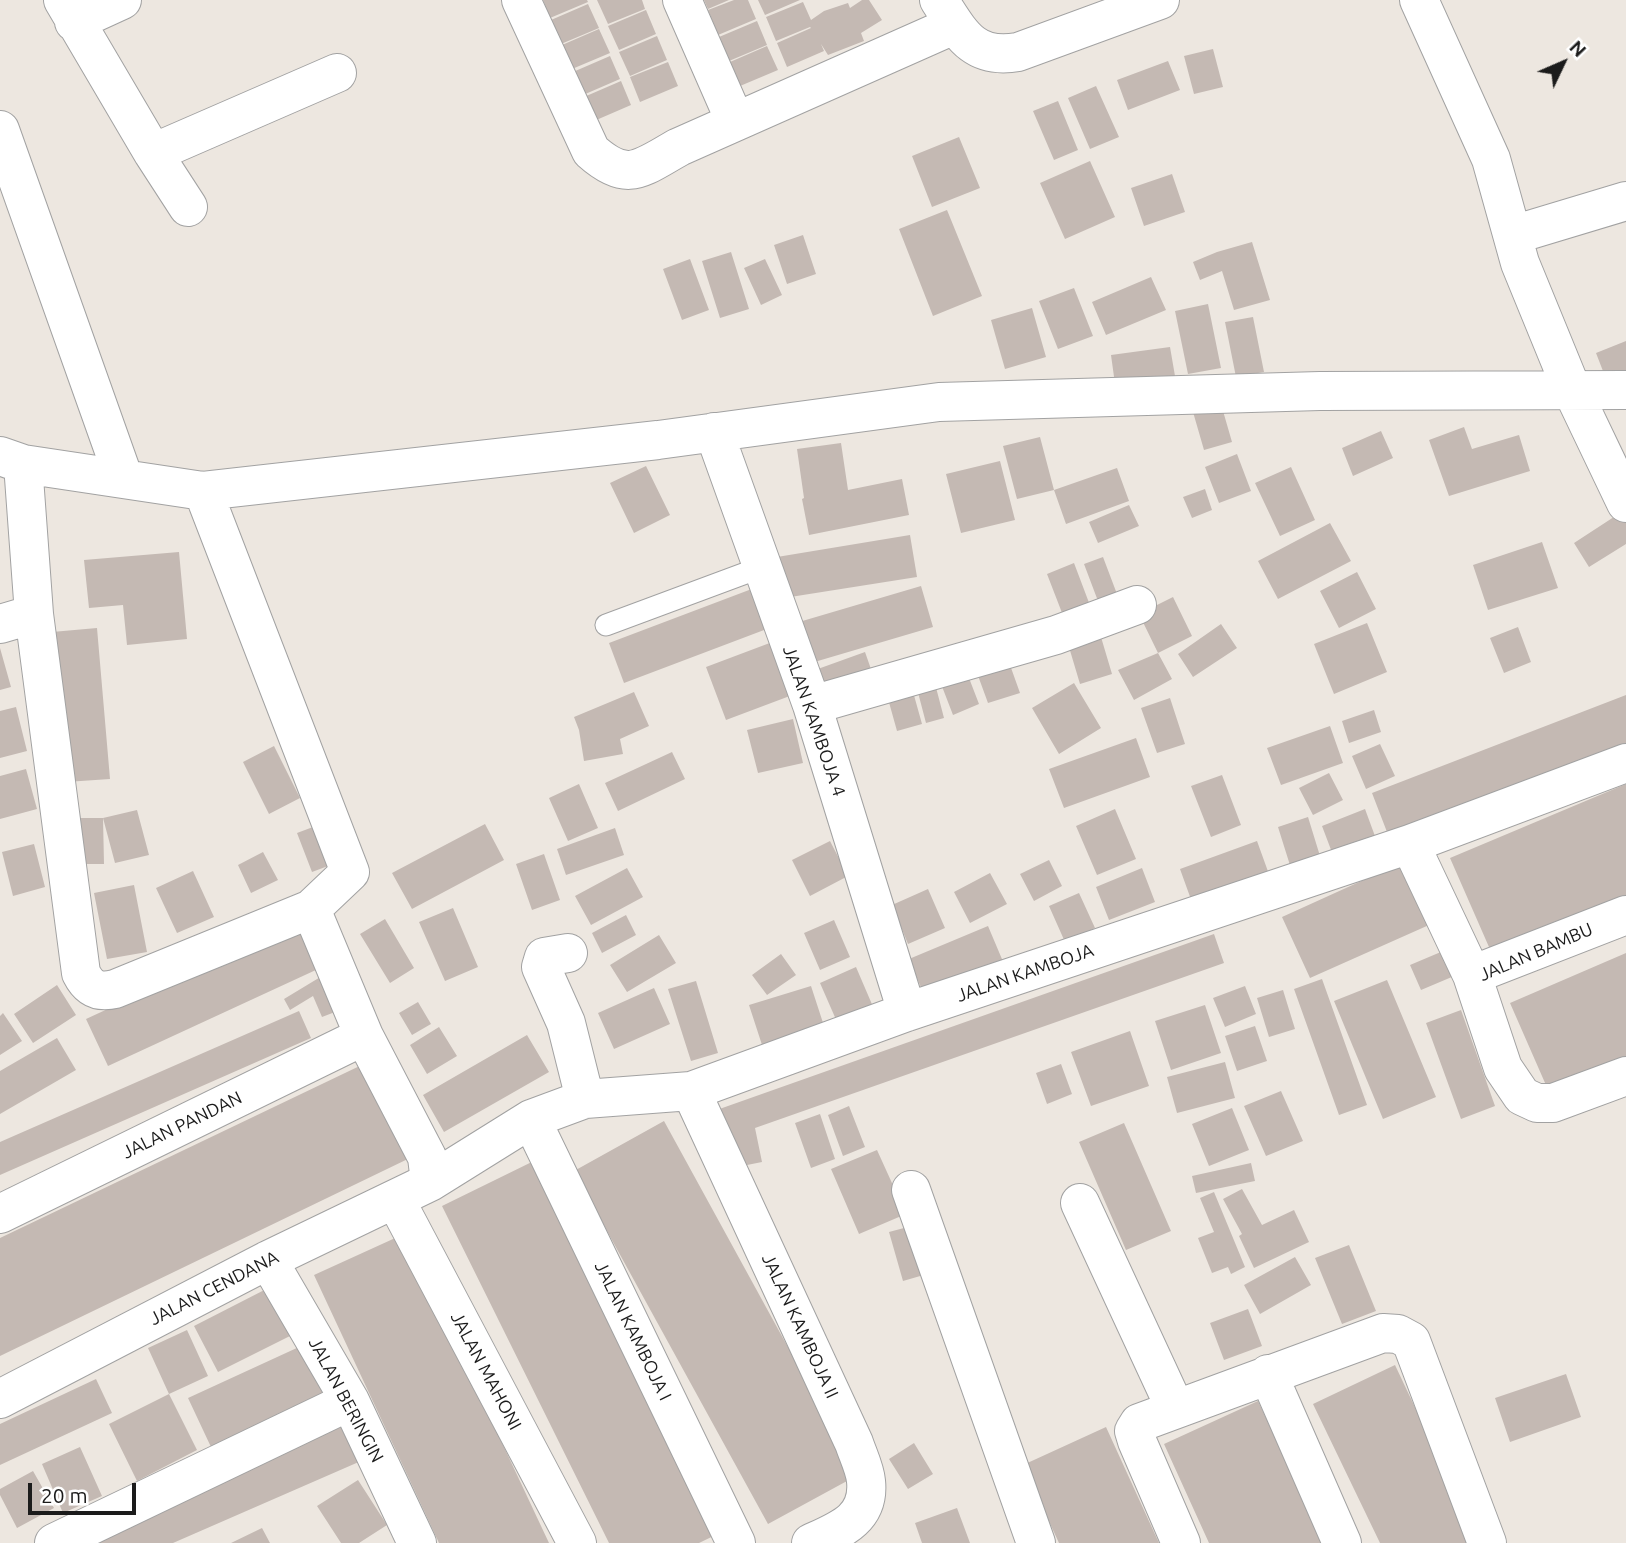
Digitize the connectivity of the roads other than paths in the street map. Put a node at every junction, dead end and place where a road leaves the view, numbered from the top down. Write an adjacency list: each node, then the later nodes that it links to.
1 (122, 0): 6 (street)
2 (521, 0): 9 (street)
3 (682, 0): 9 (street)
4 (1419, 0): 14 (street)
5 (1138, 4): 7 (street)
6 (68, 11): 11 (street)
7 (947, 12): 9 (street)
8 (337, 73): 11 (street)
9 (735, 121)
10 (0, 130): 19 (street)
11 (153, 153): 13 (street)
12 (1626, 201): 14 (street)
13 (188, 206)
14 (1513, 235): 15 (street)
15 (1572, 390): 16 (street); 17 (street); 21 (street)
16 (1626, 390)
17 (715, 432): 20 (street); 22 (street, JALAN KAMBOJA 4)
18 (12, 460): 19 (street); 24 (street)
19 (124, 479): 20 (street)
20 (203, 491): 29 (street)
21 (1626, 503)
22 (762, 567): 25 (lane); 26 (street, JALAN KAMBOJA 4)
23 (1137, 605): 26 (street)
24 (17, 619): 29 (street)
25 (606, 625)
26 (812, 705): 33 (street, JALAN KAMBOJA 4)
27 (1626, 764): 28 (street, JALAN KAMBOJA)
28 (1410, 844): 32 (street); 33 (street, JALAN KAMBOJA)
29 (312, 909): 34 (street)
30 (1626, 915): 32 (street, JALAN BAMBU)
31 (568, 953): 37 (street)
32 (1472, 975): 35 (street, JALAN BAMBU)
33 (907, 1013): 36 (street, JALAN KAMBOJA)
34 (364, 1036): 39 (street); 43 (street, JALAN PANDAN)
35 (1626, 1076)
36 (691, 1091): 37 (street, JALAN KAMBOJA); 49 (street, JALAN KAMBOJA II)
37 (585, 1099): 38 (street, JALAN KAMBOJA)
38 (531, 1119): 39 (street, JALAN KAMBOJA); 53 (street, JALAN KAMBOJA I)
39 (430, 1182): 41 (street, JALAN CENDANA)
40 (912, 1190): 55 (street)
41 (395, 1199): 44 (street, JALAN CENDANA); 52 (street, JALAN MAHONI)
42 (1080, 1203): 48 (street)
43 (0, 1214)
44 (268, 1260): 46 (street, JALAN CENDANA); 47 (street, JALAN BERINGIN)
45 (1268, 1374): 48 (street); 57 (street); 58 (street)
46 (0, 1399)
47 (350, 1401): 50 (street, JALAN BERINGIN); 51 (street)
48 (1175, 1408): 56 (street)
49 (855, 1533): 54 (street, JALAN KAMBOJA II)
50 (408, 1540)
51 (54, 1543)
52 (577, 1543)
53 (736, 1543)
54 (811, 1543)
55 (1036, 1543)
56 (1181, 1543)
57 (1342, 1543)
58 (1487, 1543)

